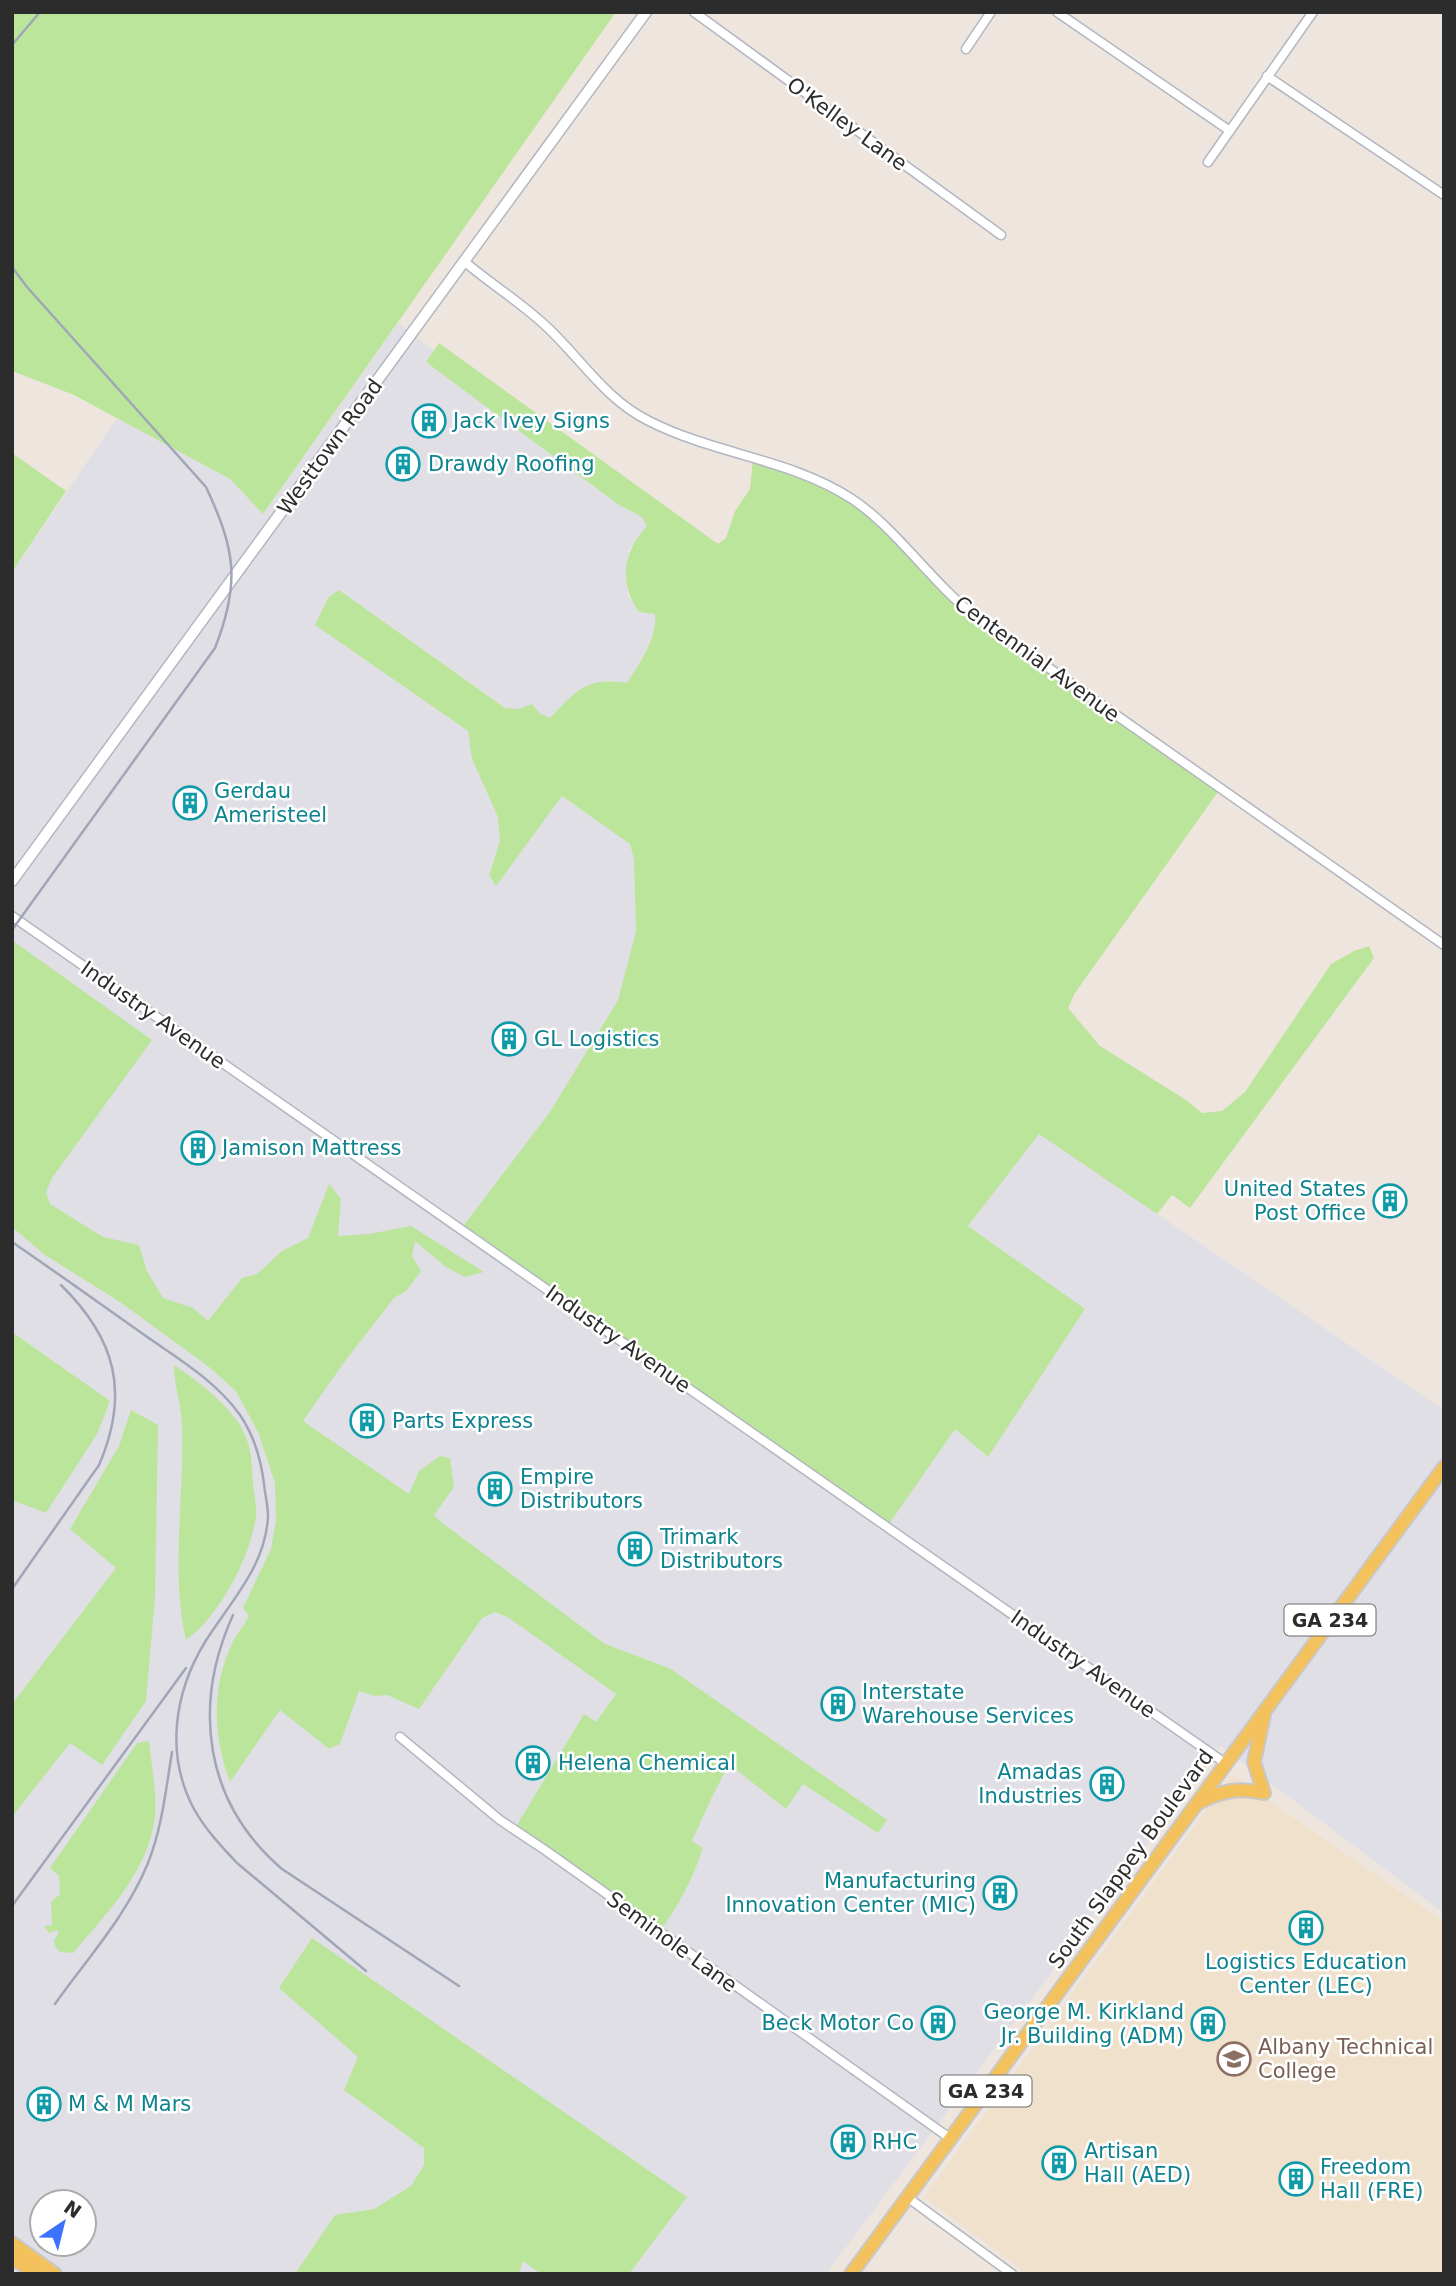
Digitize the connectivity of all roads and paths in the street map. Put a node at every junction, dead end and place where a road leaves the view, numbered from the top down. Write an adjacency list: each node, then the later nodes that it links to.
1 (646, 12): 12 (street, Westtown Road)
2 (694, 12): 11 (street, O'Kelley Lane)
3 (991, 12): 6 (street)
4 (1057, 12): 8 (street)
5 (1313, 12): 7 (street)
6 (966, 49)
7 (1268, 76): 8 (street); 10 (street)
8 (1230, 131): 9 (street)
9 (1209, 162)
10 (1444, 195)
11 (1001, 236)
12 (465, 262): 13 (street, Westtown Road); 15 (street, Centennial Avenue)
13 (12, 881)
14 (12, 916): 19 (street, Industry Avenue)
15 (1444, 945)
16 (1444, 1467): 17 (main road, South Slappey Boulevard / GA 234)
17 (1265, 1708): 19 (main road, South Slappey Boulevard / GA 234); 20 (main road)
18 (400, 1737): 21 (street, Seminole Lane)
19 (1225, 1763): 20 (main road, South Slappey Boulevard / GA 234)
20 (1194, 1805): 21 (main road, South Slappey Boulevard / GA 234)
21 (951, 2139): 22 (main road, South Slappey Boulevard / GA 234)
22 (907, 2197): 27 (main road, South Slappey Boulevard / GA 234); 28 (street)
23 (12, 2243): 26 (main road)
24 (12, 2257): 25 (main road)
25 (35, 2274)
26 (55, 2274)
27 (851, 2274)
28 (1012, 2274)

